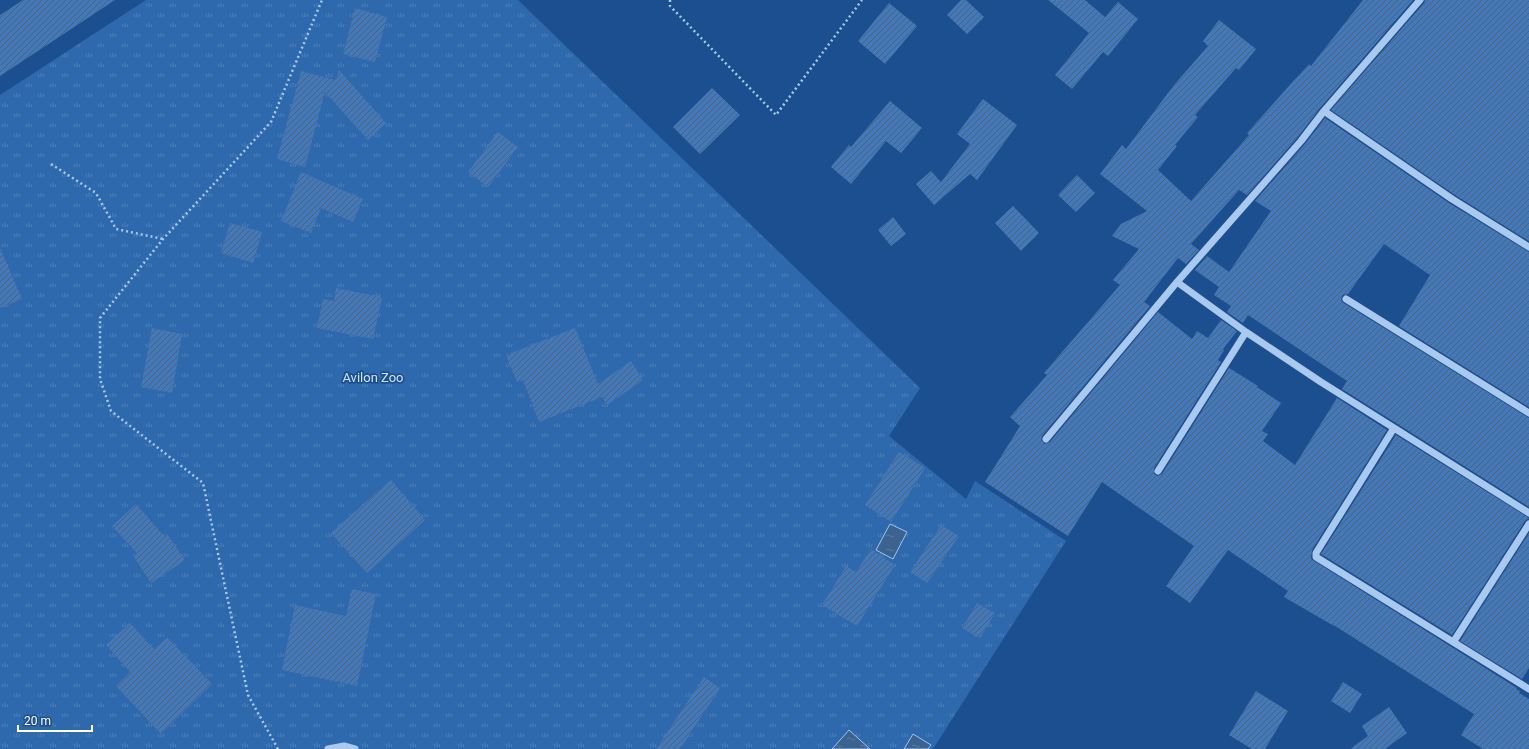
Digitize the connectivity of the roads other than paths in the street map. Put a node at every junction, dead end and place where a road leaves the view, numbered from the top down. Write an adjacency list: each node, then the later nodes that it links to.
1 (1420, 0): 2 (street)
2 (1324, 111): 3 (street); 4 (street)
3 (1529, 247)
4 (1177, 282): 6 (street); 9 (street)
5 (1346, 299): 7 (street)
6 (1246, 332): 8 (street); 10 (street)
7 (1529, 413)
8 (1394, 428): 11 (street); 13 (street)
9 (1046, 439)
10 (1158, 471)
11 (1529, 513)
12 (1529, 524): 13 (street)
13 (1454, 641): 14 (street)
14 (1529, 689)
15 (328, 749): 16 (street)
16 (355, 749)

